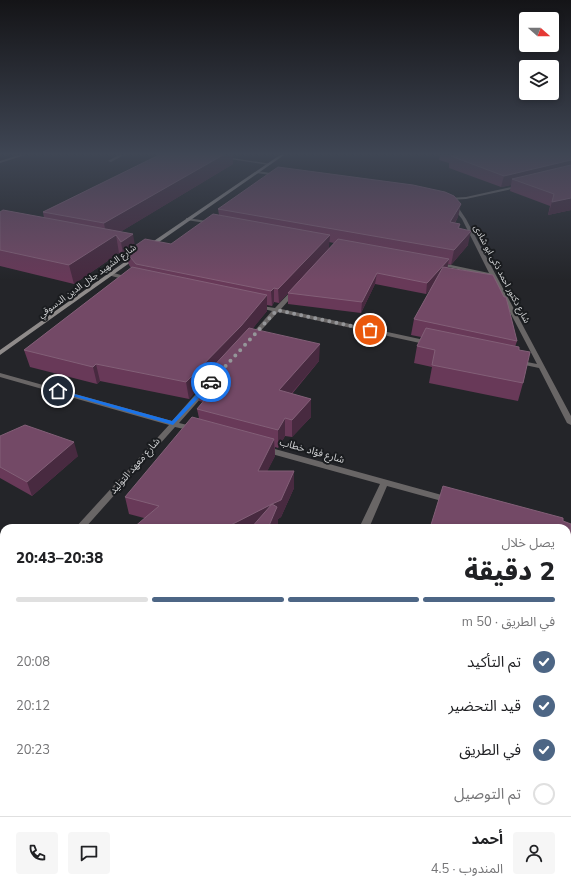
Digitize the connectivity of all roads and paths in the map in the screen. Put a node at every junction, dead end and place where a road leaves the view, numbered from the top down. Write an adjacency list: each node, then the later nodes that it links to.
1 (221, 197): 3 (main road, شارع الشهيد جلال الدين الدسوقي)
2 (471, 197): 9 (street, شارع دكتور احمد ذكى ابو شادى)
3 (188, 219): 4 (street); 5 (main road, شارع الشهيد جلال الدين الدسوقي)
4 (219, 224)
5 (145, 250)
6 (139, 254): 8 (main road, شارع الشهيد جلال الدين الدسوقي)
7 (430, 263): 9 (street)
8 (110, 274): 10 (street); 16 (main road, شارع الشهيد جلال الدين الدسوقي)
9 (493, 275): 18 (street, شارع دكتور احمد ذكى ابو شادى)
10 (141, 281)
11 (299, 287): 13 (street)
12 (247, 304): 13 (street)
13 (277, 310): 14 (street); 15 (street)
14 (246, 344)
15 (433, 344)
16 (2, 351)
17 (510, 360): 18 (street)
18 (542, 367): 22 (street, شارع دكتور احمد ذكى ابو شادى)
19 (0, 375): 21 (street)
20 (210, 383): 21 (street, شارع معهد التوليد)
21 (173, 423): 23 (street); 27 (street, شارع معهد التوليد)
22 (571, 423)
23 (203, 432)
24 (256, 446): 25 (street, شارع فؤاد خطاب)
25 (385, 482): 26 (street, شارع فؤاد خطاب); 28 (street)
26 (459, 503)
27 (84, 524)
28 (366, 524)

